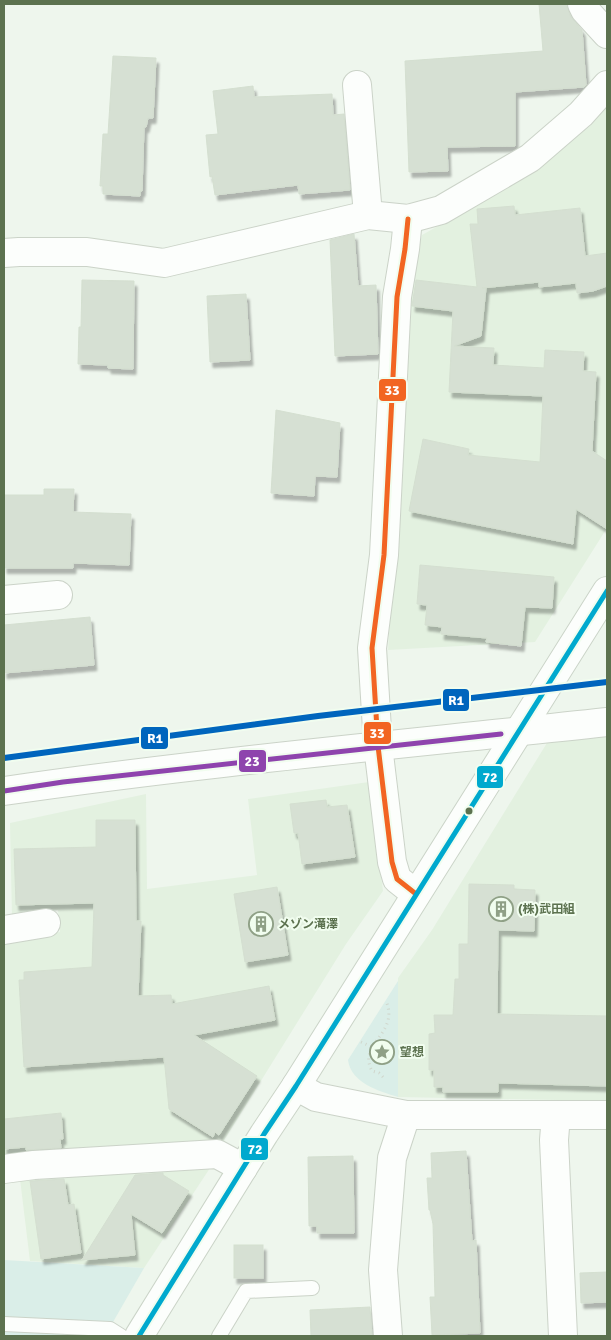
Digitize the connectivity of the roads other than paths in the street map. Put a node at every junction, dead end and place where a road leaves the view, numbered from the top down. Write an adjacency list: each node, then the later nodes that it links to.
1 (582, 4): 2 (street)
2 (607, 34)
3 (357, 85): 5 (street)
4 (607, 85): 6 (street)
5 (368, 215): 6 (street); 7 (street)
6 (408, 218): 13 (street)
7 (4, 253)
8 (607, 591): 12 (street)
9 (58, 595): 10 (street)
10 (4, 600)
11 (607, 722): 12 (street)
12 (520, 731): 13 (street); 15 (street)
13 (378, 746): 14 (street); 15 (street)
14 (4, 791)
15 (416, 894): 18 (street)
16 (46, 923): 17 (street)
17 (4, 930)
18 (296, 1086): 19 (street); 22 (street)
19 (395, 1112): 20 (street); 29 (street)
20 (556, 1115): 21 (street); 30 (street)
21 (607, 1115)
22 (243, 1168): 23 (street); 27 (street)
23 (4, 1169)
24 (312, 1288): 28 (lane)
25 (4, 1324): 26 (lane)
26 (121, 1336)
27 (139, 1336)
28 (219, 1336)
29 (388, 1336)
30 (563, 1336)

